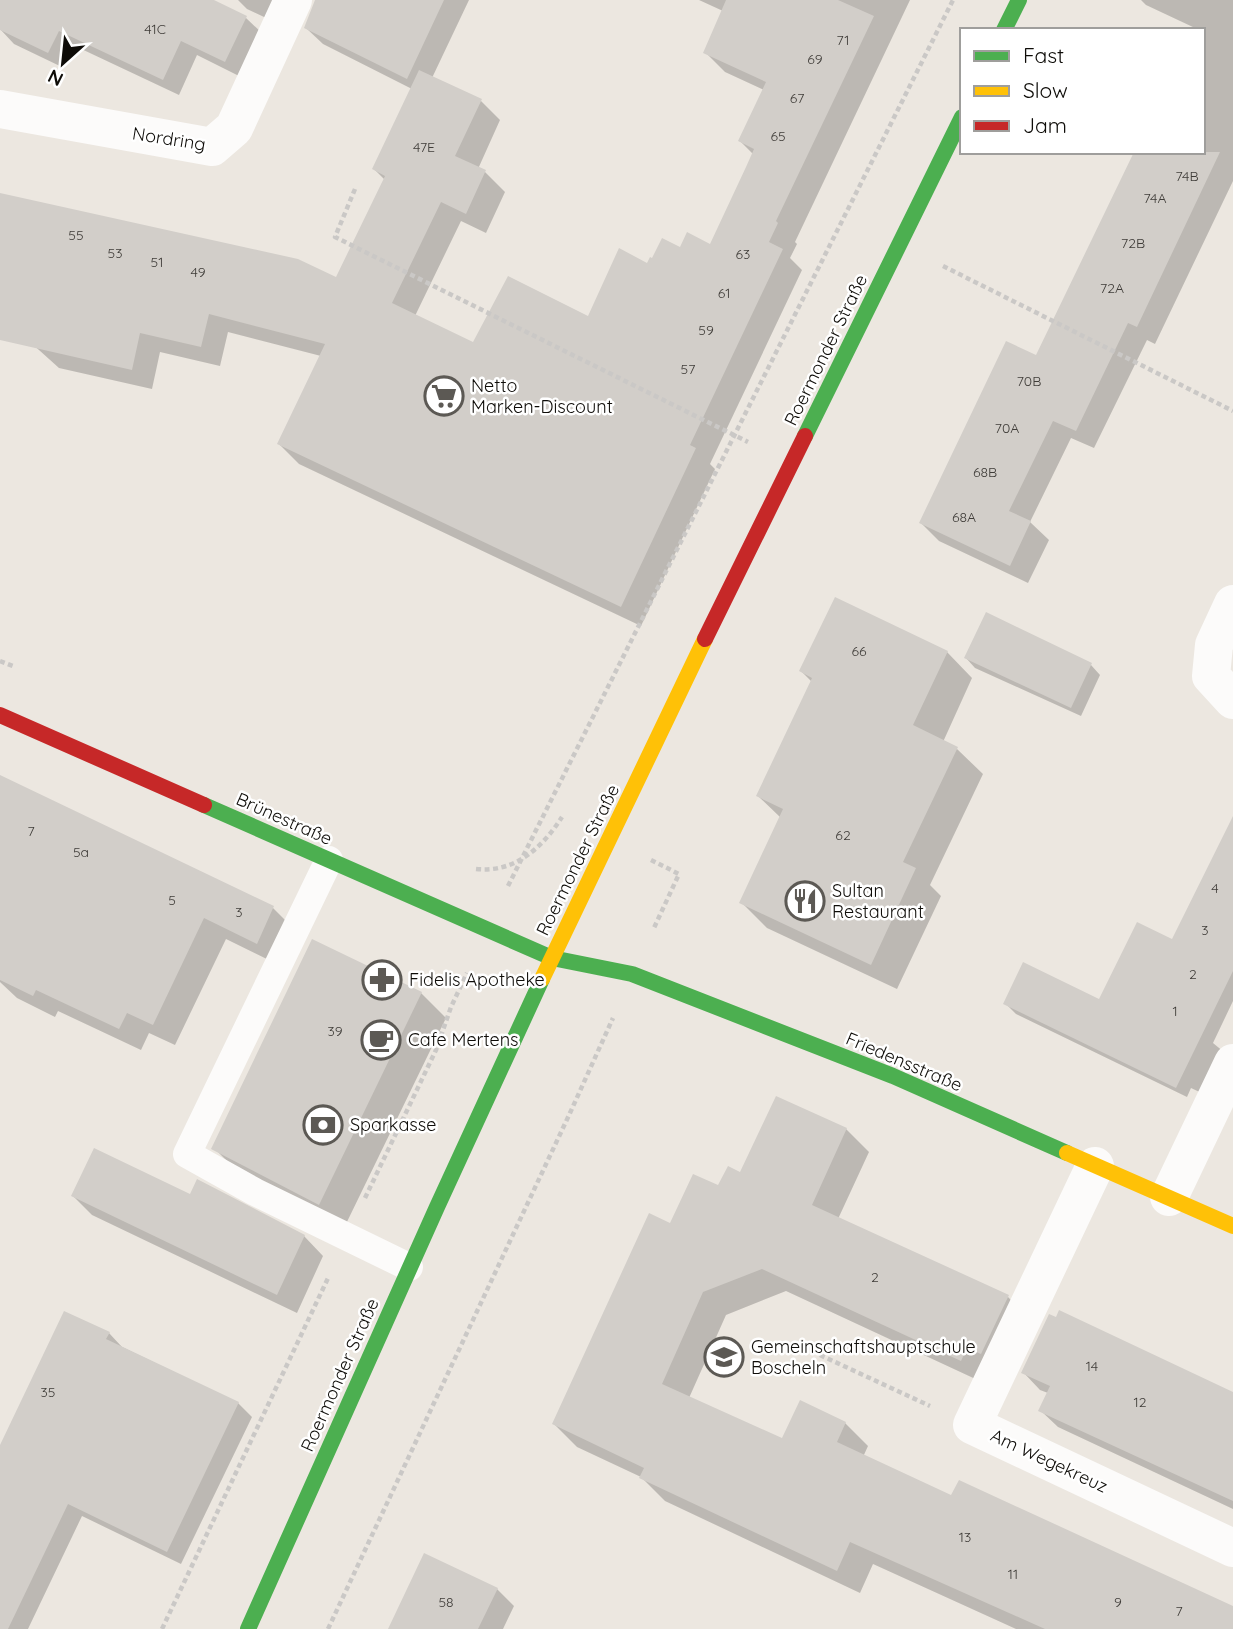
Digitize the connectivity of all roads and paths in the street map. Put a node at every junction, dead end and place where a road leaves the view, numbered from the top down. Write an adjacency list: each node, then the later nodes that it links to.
1 (293, 0): 5 (street, Nordring)
2 (953, 0): 10 (path)
3 (1019, 0): 4 (main road)
4 (1005, 28)
5 (0, 109)
6 (960, 121): 8 (main road, Roermonder Straße)
7 (355, 189): 10 (path)
8 (900, 244): 9 (path); 11 (main road, Roermonder Straße)
9 (1233, 411)
10 (734, 434): 11 (path); 15 (path)
11 (792, 463): 17 (main road, Roermonder Straße)
12 (1233, 604): 13 (street)
13 (1233, 700)
14 (0, 715): 16 (main road, Brünestraße)
15 (562, 817)
16 (329, 860): 17 (main road, Brünestraße); 23 (lane)
17 (552, 958): 18 (main road, Friedensstraße); 23 (main road, Roermonder Straße)
18 (632, 974): 20 (main road, Friedensstraße); 28 (path)
19 (1233, 1063): 21 (street)
20 (1095, 1166): 21 (main road, Friedensstraße); 25 (street, Am Wegekreuz)
21 (1168, 1197): 22 (main road, Friedensstraße)
22 (1233, 1226)
23 (409, 1267): 27 (main road, Roermonder Straße)
24 (820, 1354): 25 (path)
25 (972, 1425): 26 (street, Am Wegekreuz)
26 (1233, 1548)
27 (248, 1629)
28 (328, 1629)

